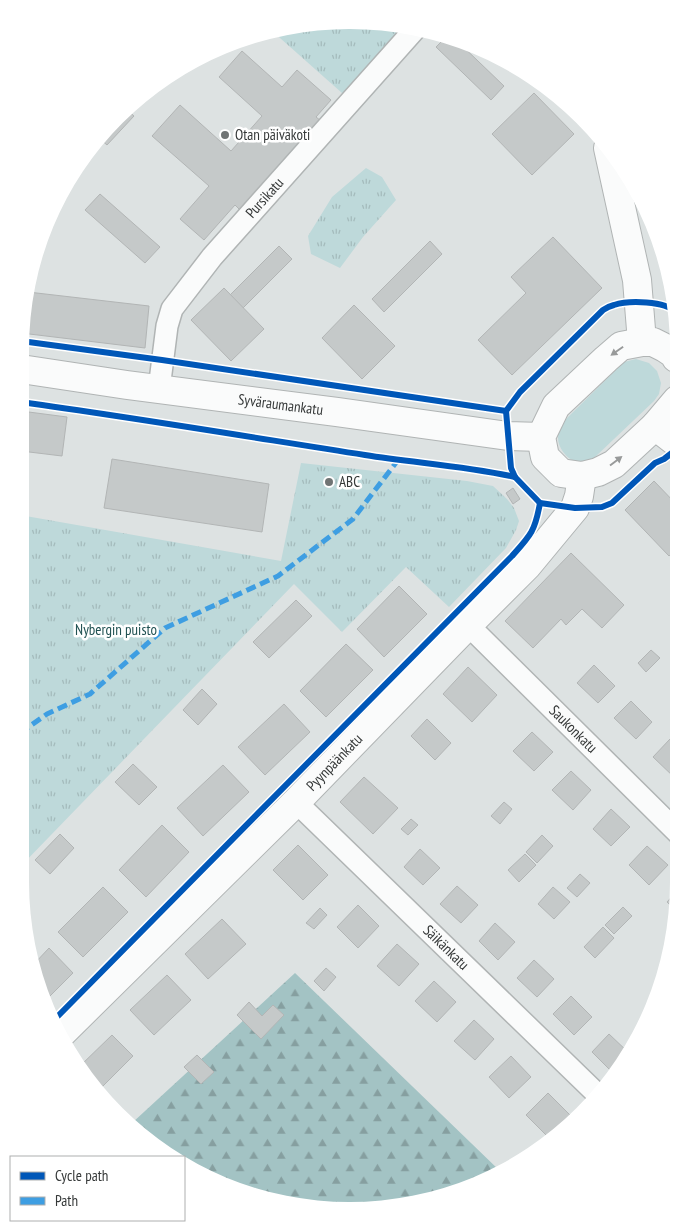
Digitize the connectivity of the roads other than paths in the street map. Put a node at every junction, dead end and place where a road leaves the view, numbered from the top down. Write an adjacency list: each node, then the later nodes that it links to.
1 (410, 35): 6 (street, Pursikatu)
2 (612, 165): 3 (main road)
3 (642, 342): 4 (main road); 9 (main road, one-way to 9)
4 (670, 351)
5 (29, 370): 6 (main road, Syväraumankatu)
6 (158, 389): 9 (main road, Syväraumankatu)
7 (670, 407): 8 (main road)
8 (655, 426): 10 (main road); 11 (main road, one-way to 8)
9 (541, 437): 11 (main road)
10 (670, 438)
11 (582, 476): 12 (main road, Pyynpäänkatu)
12 (468, 625): 13 (main road, Pyynpäänkatu); 14 (street, Saukonkatu)
13 (296, 802): 15 (main road, Pyynpäänkatu); 16 (street, Säikänkatu)
14 (670, 825)
15 (65, 1030)
16 (593, 1090)

